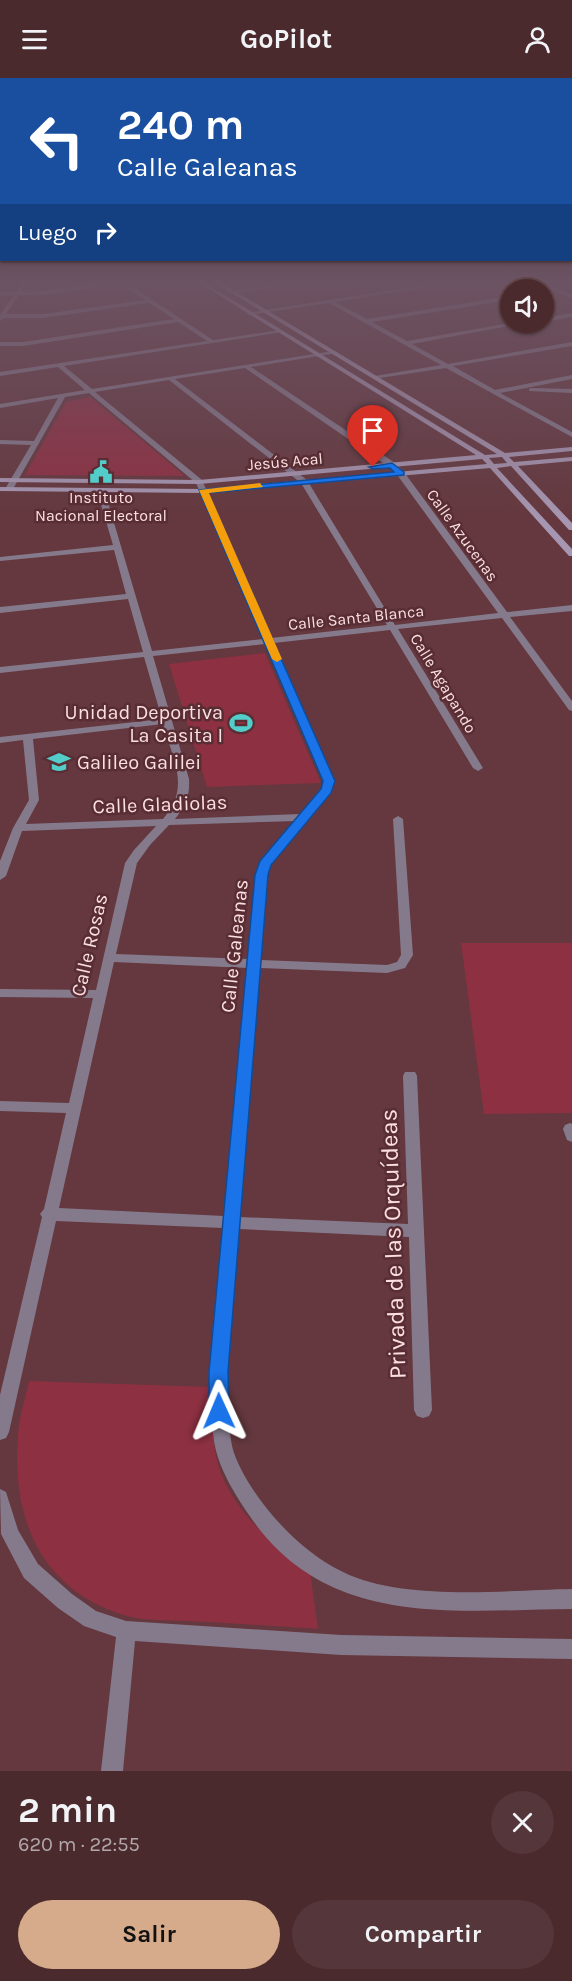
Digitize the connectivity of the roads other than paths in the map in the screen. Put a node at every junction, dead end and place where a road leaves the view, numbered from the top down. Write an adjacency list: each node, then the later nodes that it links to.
1 (98, 360): 7 (street)
2 (281, 360): 8 (street)
3 (326, 360): 25 (street)
4 (345, 360): 13 (street)
5 (436, 360): 9 (street)
6 (481, 360): 9 (street)
7 (60, 366): 10 (street); 15 (street, Calle Galeanas)
8 (246, 366): 12 (street); 28 (street, Calle Azucenas)
9 (447, 366): 13 (street); 17 (street)
10 (0, 374)
11 (572, 377): 14 (street)
12 (170, 378): 15 (street); 30 (street, Calle Agapando)
13 (375, 378): 24 (street)
14 (507, 389): 16 (street); 17 (street)
15 (90, 391): 18 (street); 35 (street, Calle Galeanas)
16 (572, 391)
17 (493, 392): 20 (street)
18 (63, 396): 19 (street); 22 (street)
19 (0, 406)
20 (572, 435)
21 (0, 442): 22 (street)
22 (35, 443): 33 (street)
23 (572, 449): 24 (street, Jesús Acal)
24 (504, 455): 25 (street, Jesús Acal); 27 (street)
25 (484, 457): 28 (street, Jesús Acal); 29 (street)
26 (572, 459): 27 (street, Jesús Acal)
27 (513, 464): 29 (street, Jesús Acal); 39 (street)
28 (392, 465): 30 (street, Jesús Acal); 31 (street, Calle Azucenas)
29 (494, 465): 31 (street, Jesús Acal); 41 (street)
30 (296, 473): 34 (street, Calle Agapando); 35 (street, Jesús Acal)
31 (401, 474): 34 (street, Jesús Acal); 46 (street, Calle Azucenas)
32 (0, 480): 33 (street, Jesús Acal)
33 (14, 480): 35 (street, Jesús Acal); 37 (street)
34 (304, 482): 35 (street, Jesús Acal); 47 (street, Calle Agapando)
35 (201, 486): 38 (street, Jesús Acal); 48 (street, Calle Galeanas)
36 (0, 489): 37 (street, Jesús Acal)
37 (9, 489): 38 (street, Jesús Acal)
38 (101, 491): 40 (street, Calle Rosas)
39 (572, 528)
40 (117, 547): 42 (street); 43 (street, Calle Rosas)
41 (572, 554)
42 (0, 559)
43 (131, 596): 45 (street); 49 (street, Calle Rosas)
44 (572, 608): 46 (street, Calle Santa Blanca)
45 (0, 610)
46 (505, 615): 47 (street, Calle Santa Blanca); 51 (street, Calle Azucenas)
47 (393, 628): 48 (street, Calle Santa Blanca); 55 (street, Calle Agapando)
48 (269, 641): 49 (street, Calle Santa Blanca); 56 (street, Calle Galeanas)
49 (148, 654): 50 (street, Calle Santa Blanca); 52 (street, Calle Rosas)
50 (0, 670)
51 (572, 708)
52 (167, 721): 53 (street); 58 (street, Calle Rosas)
53 (28, 737): 54 (street); 59 (street)
54 (0, 740)
55 (478, 768)
56 (304, 817): 58 (street, Calle Gladiolas); 62 (street, Calle Galeanas)
57 (398, 819): 62 (street)
58 (166, 822): 59 (street, Calle Gladiolas); 61 (street, Calle Rosas)
59 (18, 828): 60 (street)
60 (0, 876)
61 (110, 958): 62 (street); 64 (street, Calle Rosas)
62 (253, 964): 69 (street, Calle Galeanas)
63 (0, 993): 64 (street)
64 (101, 994): 67 (street, Calle Rosas)
65 (410, 1076): 70 (street, Privada de las Orquídeas)
66 (0, 1106): 67 (street)
67 (74, 1108): 68 (street, Calle Rosas)
68 (48, 1214): 69 (street); 72 (street, Calle Rosas)
69 (232, 1221): 70 (street); 74 (street, Calle Galeanas)
70 (417, 1231): 71 (street, Privada de las Orquídeas)
71 (423, 1410)
72 (0, 1432)
73 (0, 1498): 75 (street)
74 (572, 1599)
75 (126, 1631): 76 (street); 77 (street)
76 (572, 1649)
77 (112, 1771)

